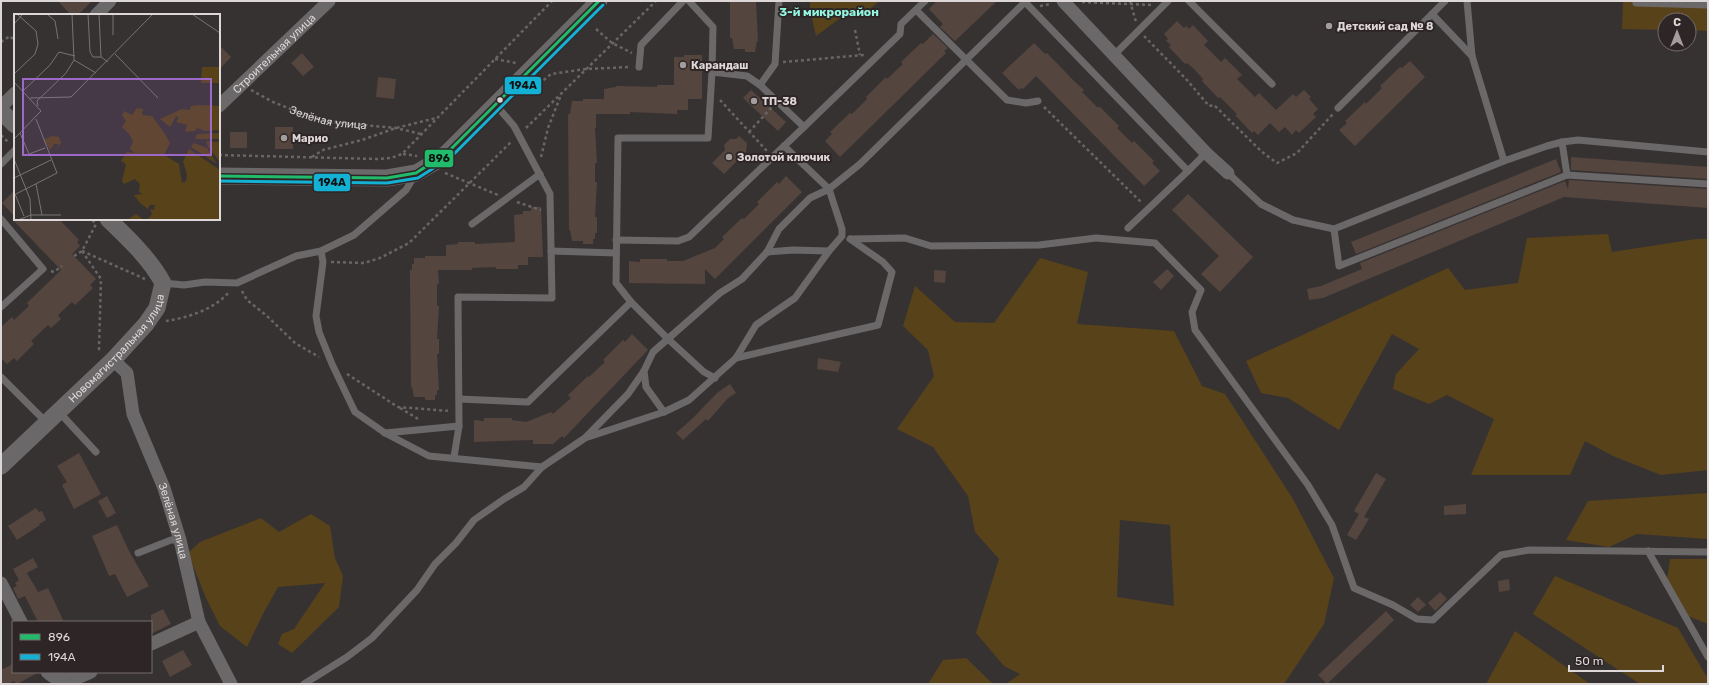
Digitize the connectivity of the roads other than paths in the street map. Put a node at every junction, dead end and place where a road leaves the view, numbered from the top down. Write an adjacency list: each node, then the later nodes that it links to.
1 (110, 1): 17 (street)
2 (329, 1): 29 (street, Строительная улица)
3 (599, 1): 28 (street)
4 (683, 1): 22 (lane)
5 (689, 1): 23 (lane)
6 (779, 1): 25 (lane)
7 (925, 1): 16 (lane)
8 (1063, 1): 19 (street)
9 (1189, 1): 24 (lane)
10 (1444, 1): 18 (lane)
11 (1467, 1): 20 (lane)
12 (1636, 1): 15 (lane)
13 (1165, 3): 19 (lane)
14 (1027, 4): 21 (lane); 42 (lane)
15 (1708, 5)
16 (916, 10): 21 (lane); 34 (lane)
17 (97, 14)
18 (1432, 14): 20 (lane); 31 (lane)
19 (1114, 55): 39 (street)
20 (1472, 56): 40 (lane)
21 (966, 60): 27 (lane); 49 (lane)
22 (640, 67)
23 (712, 72): 25 (lane); 59 (lane)
24 (1272, 84)
25 (760, 85): 34 (lane)
26 (14, 95): 30 (street)
27 (1038, 100)
28 (495, 104): 43 (street); 45 (lane)
29 (220, 105)
30 (1, 107)
31 (1338, 108)
32 (1, 111): 33 (street)
33 (14, 124)
34 (804, 127): 36 (lane)
35 (1562, 142): 38 (lane); 40 (lane); 46 (lane)
36 (784, 146): 49 (lane); 59 (lane)
37 (14, 151): 41 (lane)
38 (1708, 152)
39 (1206, 154): 42 (lane); 44 (street)
40 (1504, 161): 55 (lane)
41 (1, 164)
42 (1188, 171): 54 (lane)
43 (416, 173): 47 (street); 60 (lane)
44 (1228, 173): 55 (lane)
45 (540, 174): 53 (lane); 61 (lane)
46 (1567, 175): 48 (lane); 55 (lane)
47 (220, 176)
48 (1708, 184)
49 (828, 189): 56 (lane); 63 (lane)
50 (1, 219): 67 (lane)
51 (109, 220): 58 (street, Новомагистральная улица)
52 (123, 220): 58 (street)
53 (472, 224)
54 (1128, 228)
55 (1334, 229)
56 (842, 236): 57 (lane); 62 (lane)
57 (851, 239): 69 (lane); 85 (lane)
58 (130, 240): 65 (street, Новомагистральная улица)
59 (616, 240): 64 (lane)
60 (321, 251): 65 (lane); 78 (lane)
61 (552, 251): 64 (lane); 74 (lane)
62 (829, 251): 63 (lane); 69 (lane)
63 (767, 252): 68 (lane)
64 (616, 253): 66 (lane)
65 (163, 283): 70 (street, Новомагистральная улица)
66 (631, 302): 68 (lane); 74 (lane)
67 (1, 306)
68 (668, 339): 71 (lane); 73 (lane)
69 (736, 358): 73 (lane)
70 (113, 360): 76 (street, Новомагистральная улица); 84 (street, Зелёная улица)
71 (644, 371): 75 (lane); 79 (lane)
72 (1, 377): 76 (lane)
73 (715, 378): 75 (lane)
74 (459, 399): 77 (lane)
75 (664, 412): 79 (lane)
76 (53, 417): 80 (lane); 82 (street, Новомагистральная улица)
77 (459, 426): 78 (lane); 81 (lane)
78 (385, 433): 81 (lane)
79 (585, 438): 83 (lane)
80 (96, 452)
81 (454, 457): 83 (lane)
82 (1, 466)
83 (542, 467): 96 (lane)
84 (180, 540): 87 (lane); 90 (street, Зелёная улица)
85 (1648, 551): 86 (lane); 92 (lane)
86 (1708, 552)
87 (138, 553)
88 (1, 583): 89 (street)
89 (20, 621)
90 (199, 622): 91 (street); 95 (street, Зелёная улица)
91 (152, 644)
92 (1708, 657)
93 (48, 673): 94 (street)
94 (88, 673)
95 (232, 684)
96 (304, 684)

